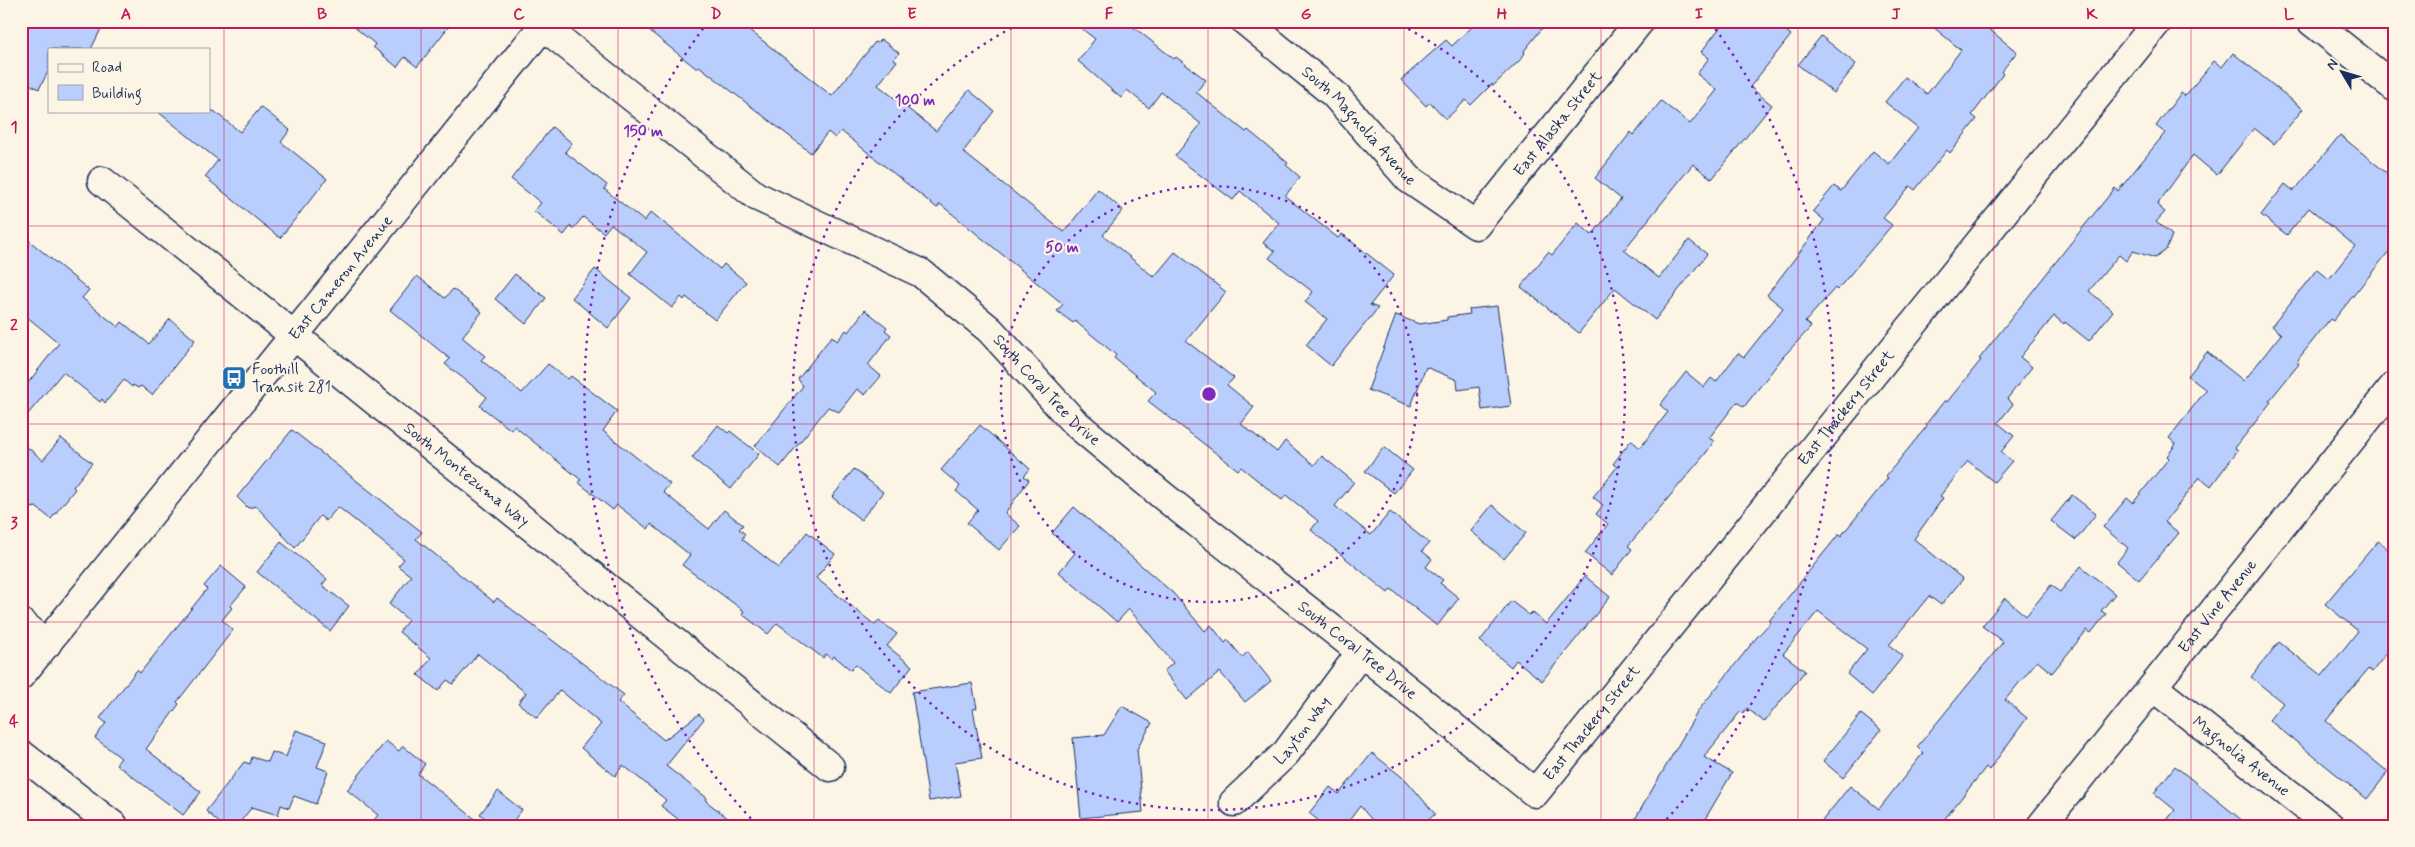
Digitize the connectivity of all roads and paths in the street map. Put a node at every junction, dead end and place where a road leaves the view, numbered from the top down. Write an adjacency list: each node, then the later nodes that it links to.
1 (1245, 21): 8 (street, South Magnolia Avenue)
2 (1640, 21): 8 (street, East Alaska Street)
3 (2158, 21): 18 (street, East Thackery Street)
4 (2311, 21): 6 (street)
5 (543, 23): 9 (street, East Cameron Avenue); 13 (street, South Coral Tree Drive)
6 (2394, 87)
7 (102, 181): 9 (street, South Montezuma Way)
8 (1476, 225)
9 (294, 334): 12 (street, East Cameron Avenue); 17 (street, South Montezuma Way)
10 (2394, 386): 15 (street, East Vine Avenue)
11 (21, 623): 12 (street)
12 (47, 644): 14 (street, East Cameron Avenue)
13 (1361, 652): 18 (street, South Coral Tree Drive); 19 (street, Layton Way)
14 (21, 675)
15 (2153, 687): 21 (street, East Vine Avenue); 22 (street, Magnolia Avenue)
16 (21, 754): 20 (street)
17 (830, 767)
18 (1535, 793)
19 (1234, 802)
20 (114, 826)
21 (2041, 826)
22 (2330, 826)

